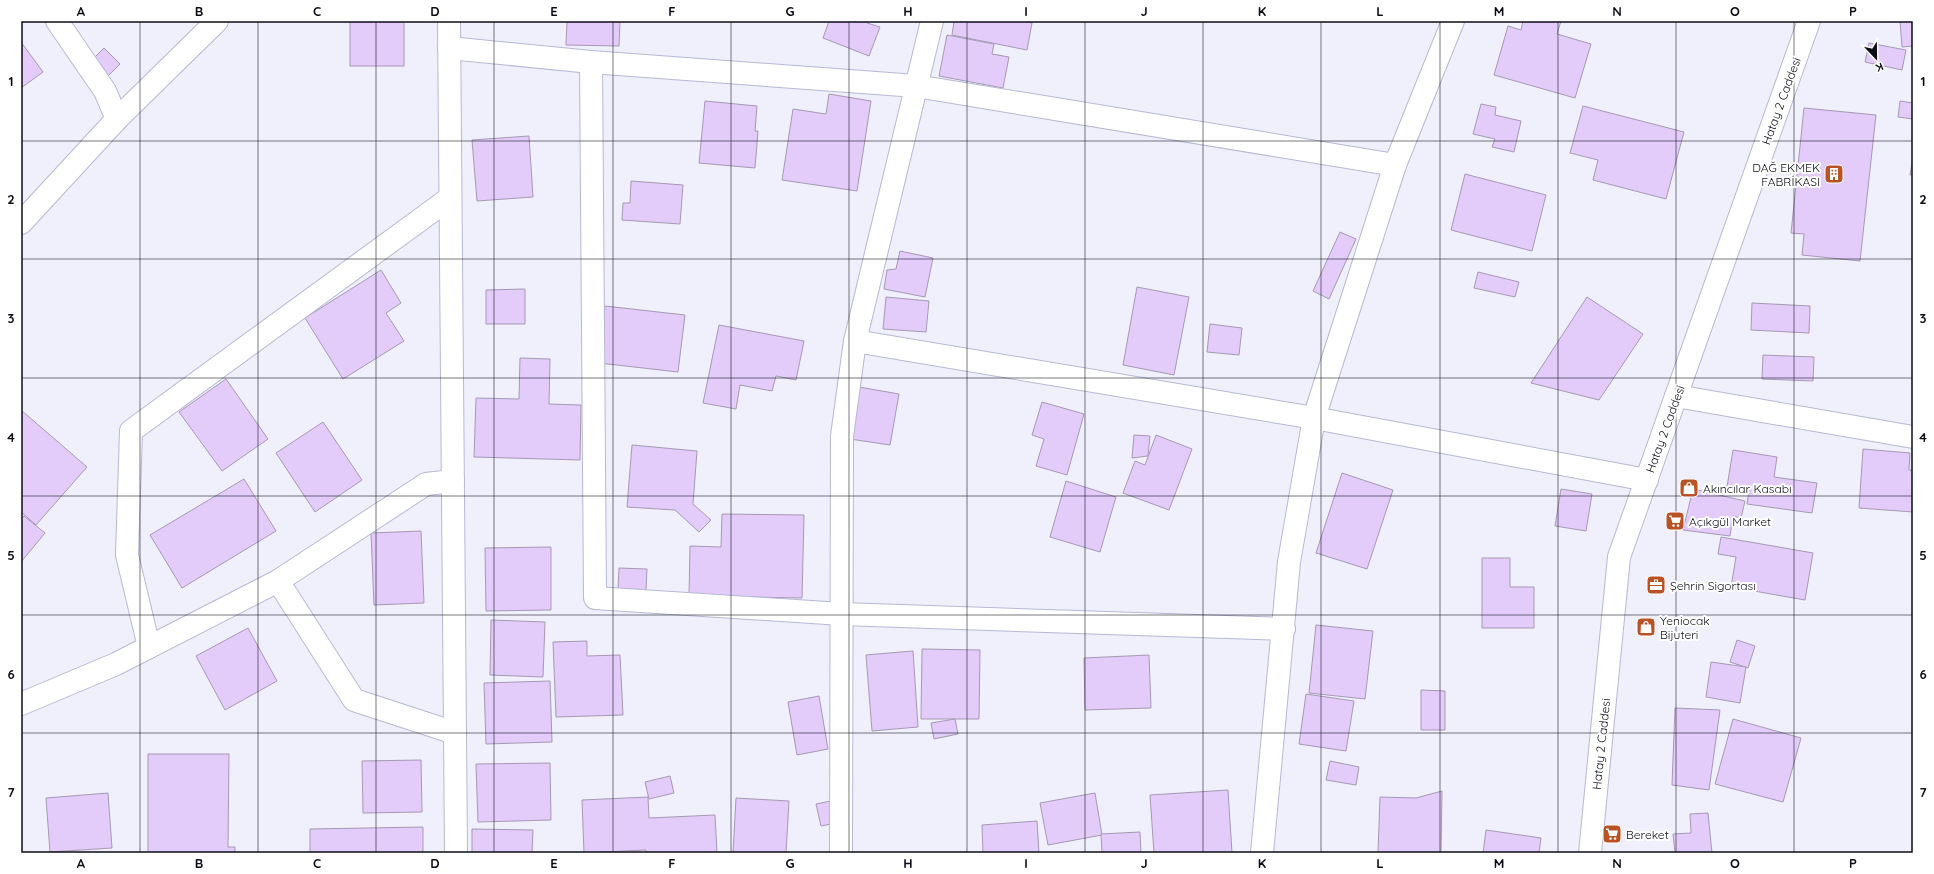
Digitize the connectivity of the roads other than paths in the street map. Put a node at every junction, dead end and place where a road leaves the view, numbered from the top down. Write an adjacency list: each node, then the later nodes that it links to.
1 (57, 21): 10 (street)
2 (216, 21): 10 (street)
3 (448, 21): 7 (street)
4 (932, 21): 9 (street)
5 (1453, 21): 11 (street)
6 (1809, 21): 15 (street, Hatay 2 Caddesi)
7 (449, 48): 8 (street); 12 (street)
8 (592, 62): 9 (street); 21 (street)
9 (916, 86): 11 (street); 14 (street)
10 (116, 118): 13 (street)
11 (1395, 165): 16 (street)
12 (450, 198): 19 (street); 23 (street)
13 (21, 223)
14 (855, 341): 16 (street); 21 (street)
15 (1676, 396): 17 (street); 18 (street, Hatay 2 Caddesi)
16 (1314, 418): 18 (street); 22 (street)
17 (1913, 437)
18 (1647, 480): 29 (street, Hatay 2 Caddesi)
19 (453, 481): 20 (street); 25 (street)
20 (278, 581): 23 (street); 25 (street)
21 (842, 614): 22 (street); 27 (street)
22 (1284, 629): 28 (street)
23 (149, 647): 24 (street)
24 (21, 704)
25 (455, 733): 26 (street)
26 (456, 853)
27 (841, 853)
28 (1262, 853)
29 (1590, 853)

